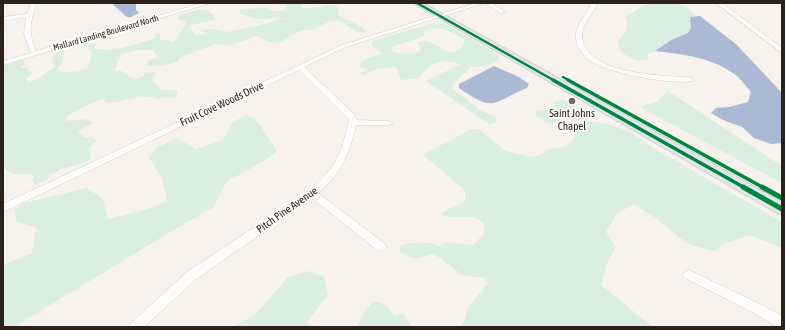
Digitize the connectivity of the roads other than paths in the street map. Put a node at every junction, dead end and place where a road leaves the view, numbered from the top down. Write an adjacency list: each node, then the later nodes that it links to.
1 (34, 3): 11 (street)
2 (208, 3): 14 (street, Mallard Landing Boulevard North)
3 (417, 3): 10 (main road)
4 (428, 3): 10 (main road)
5 (482, 3): 10 (street, Fruit Cove Woods Drive)
6 (487, 3): 9 (street)
7 (595, 3): 17 (street)
8 (719, 3): 13 (street)
9 (504, 12)
10 (442, 14): 16 (street, Fruit Cove Woods Drive); 18 (main road)
11 (29, 15): 12 (street); 14 (street)
12 (3, 19)
13 (782, 51)
14 (34, 53): 15 (street, Mallard Landing Boulevard North)
15 (3, 63)
16 (300, 67): 19 (street); 23 (street, Fruit Cove Woods Drive)
17 (689, 79)
18 (607, 106): 22 (main road); 24 (main road)
19 (353, 122): 20 (street); 21 (street, Pitch Pine Avenue)
20 (389, 123)
21 (312, 193): 25 (street); 28 (street, Pitch Pine Avenue)
22 (782, 198)
23 (3, 208)
24 (782, 209)
25 (381, 247)
26 (689, 275): 27 (street)
27 (782, 323)
28 (135, 327)

